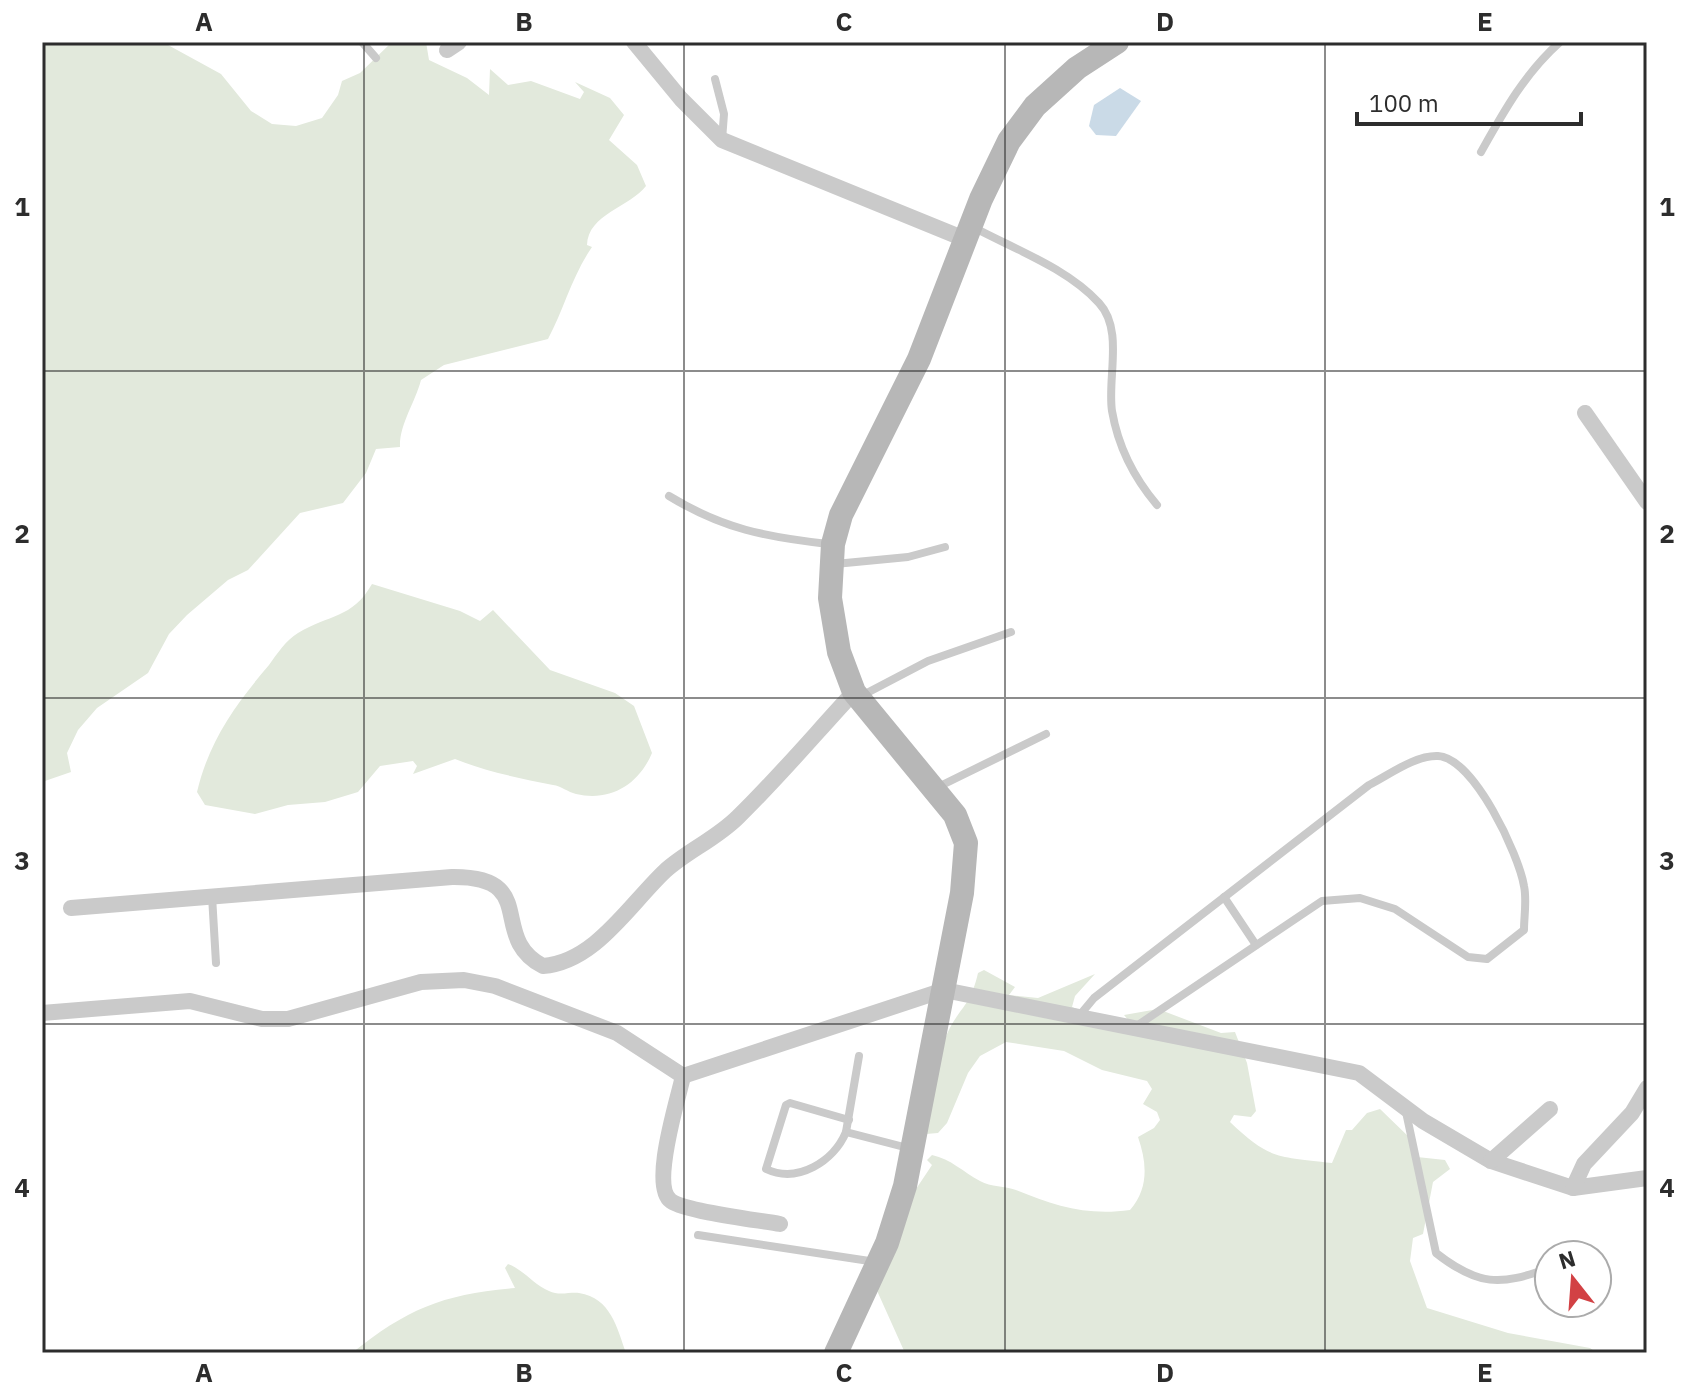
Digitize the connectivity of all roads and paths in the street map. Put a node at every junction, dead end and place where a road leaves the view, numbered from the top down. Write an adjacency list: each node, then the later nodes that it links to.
1 (362, 42): 5 (lane)
2 (634, 42): 7 (street)
3 (1117, 42): 9 (main road)
4 (1560, 42): 8 (lane)
5 (376, 58)
6 (715, 79): 7 (lane)
7 (722, 140): 9 (street)
8 (1481, 152)
9 (970, 233): 13 (lane); 15 (main road)
10 (1585, 413): 12 (street)
11 (669, 496): 15 (lane)
12 (1647, 502)
13 (1157, 505)
14 (945, 547): 15 (lane)
15 (832, 554): 17 (main road)
16 (1011, 632): 17 (lane)
17 (856, 695): 19 (main road); 20 (street)
18 (1046, 734): 19 (lane)
19 (935, 788): 25 (main road)
20 (212, 896): 22 (street); 24 (lane)
21 (1224, 897): 23 (lane); 23 (lane); 27 (lane)
22 (71, 908)
23 (1256, 945): 28 (lane)
24 (216, 963)
25 (944, 990): 27 (street); 30 (street); 36 (main road)
26 (42, 1013): 30 (street)
27 (1078, 1016): 28 (street)
28 (1133, 1028): 32 (street)
29 (859, 1056): 34 (lane)
30 (683, 1076): 40 (street)
31 (1647, 1088): 39 (street)
32 (1405, 1107): 37 (street); 43 (lane)
33 (1550, 1109): 37 (street)
34 (849, 1120): 35 (lane); 35 (lane)
35 (846, 1132): 36 (lane)
36 (912, 1149): 42 (main road)
37 (1491, 1161): 39 (street)
38 (1647, 1178): 39 (street)
39 (1573, 1188)
40 (780, 1224)
41 (698, 1235): 42 (lane)
42 (878, 1263): 44 (main road)
43 (1533, 1272)
44 (842, 1349)

